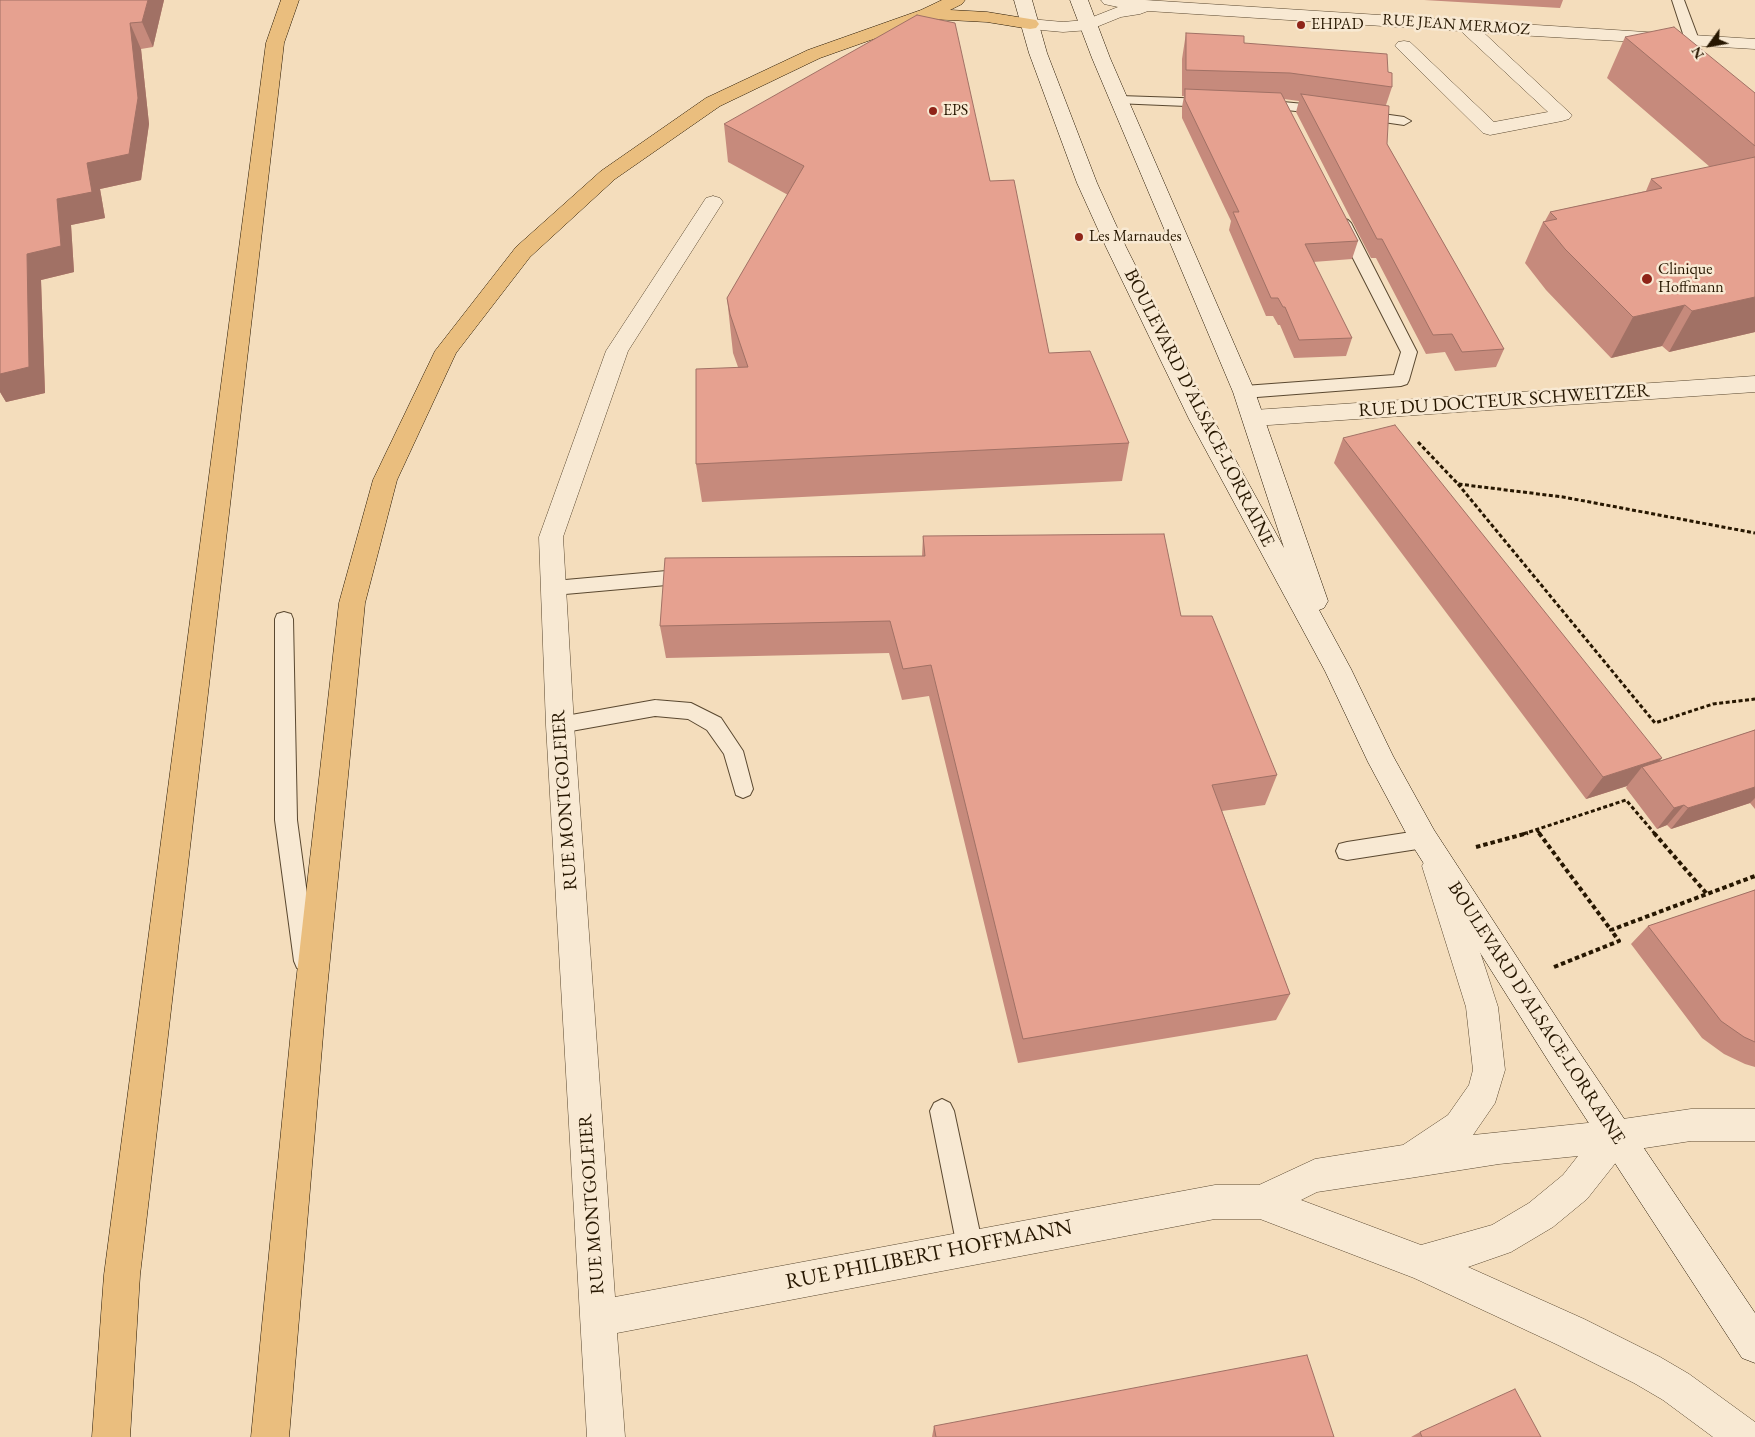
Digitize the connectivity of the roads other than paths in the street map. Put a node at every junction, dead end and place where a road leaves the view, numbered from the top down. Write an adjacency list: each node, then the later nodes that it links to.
1 (290, 0): 44 (highway)
2 (956, 0): 8 (highway)
3 (1023, 0): 9 (street, BOULEVARD D'ALSACE-LORRAINE)
4 (1079, 0): 10 (street, BOULEVARD D'ALSACE-LORRAINE)
5 (1110, 0): 7 (street, RUE JEAN MERMOZ)
6 (1678, 0): 12 (lane)
7 (1157, 6): 10 (street, RUE JEAN MERMOZ); 11 (street, RUE JEAN MERMOZ)
8 (927, 14): 9 (highway); 34 (highway)
9 (1030, 24): 10 (street); 29 (street, BOULEVARD D'ALSACE-LORRAINE)
10 (1089, 25): 15 (street, BOULEVARD D'ALSACE-LORRAINE)
11 (1466, 26): 12 (street, RUE JEAN MERMOZ); 13 (street)
12 (1692, 40): 14 (street, RUE JEAN MERMOZ)
13 (1404, 46)
14 (1753, 48)
15 (1120, 100): 16 (lane); 24 (street, BOULEVARD D'ALSACE-LORRAINE)
16 (1226, 103)
17 (1245, 104): 18 (lane)
18 (1283, 105): 19 (lane); 20 (lane)
19 (1404, 121)
20 (1292, 123)
21 (713, 202): 27 (street, RUE MONTGOLFIER)
22 (1337, 211): 24 (lane)
23 (1755, 384): 25 (street, RUE DU DOCTEUR SCHWEITZER)
24 (1244, 392): 25 (street, BOULEVARD D'ALSACE-LORRAINE)
25 (1254, 418): 29 (street, BOULEVARD D'ALSACE-LORRAINE)
26 (708, 575): 27 (lane)
27 (554, 588): 30 (street, RUE MONTGOLFIER)
28 (284, 619): 34 (lane)
29 (1338, 669): 32 (street, BOULEVARD D'ALSACE-LORRAINE)
30 (560, 725): 31 (lane); 42 (street, RUE MONTGOLFIER)
31 (742, 789)
32 (1429, 849): 33 (lane); 37 (street, BOULEVARD D'ALSACE-LORRAINE); 38 (street, RUE PHILIBERT HOFFMANN)
33 (1347, 852)
34 (310, 1000): 45 (highway)
35 (942, 1111): 40 (lane)
36 (1755, 1125): 37 (street, RUE PHILIBERT HOFFMANN)
37 (1616, 1136): 38 (street, RUE PHILIBERT HOFFMANN); 41 (street); 43 (street, BOULEVARD D'ALSACE-LORRAINE)
38 (1410, 1160): 39 (street, RUE PHILIBERT HOFFMANN)
39 (1260, 1202): 40 (street, RUE PHILIBERT HOFFMANN); 41 (street, RUE PHILIBERT HOFFMANN)
40 (970, 1247): 42 (street, RUE PHILIBERT HOFFMANN)
41 (1421, 1263): 47 (street, RUE PHILIBERT HOFFMANN)
42 (600, 1318): 46 (street, RUE MONTGOLFIER)
43 (1755, 1345)
44 (111, 1437)
45 (270, 1437)
46 (606, 1437)
47 (1744, 1437)

